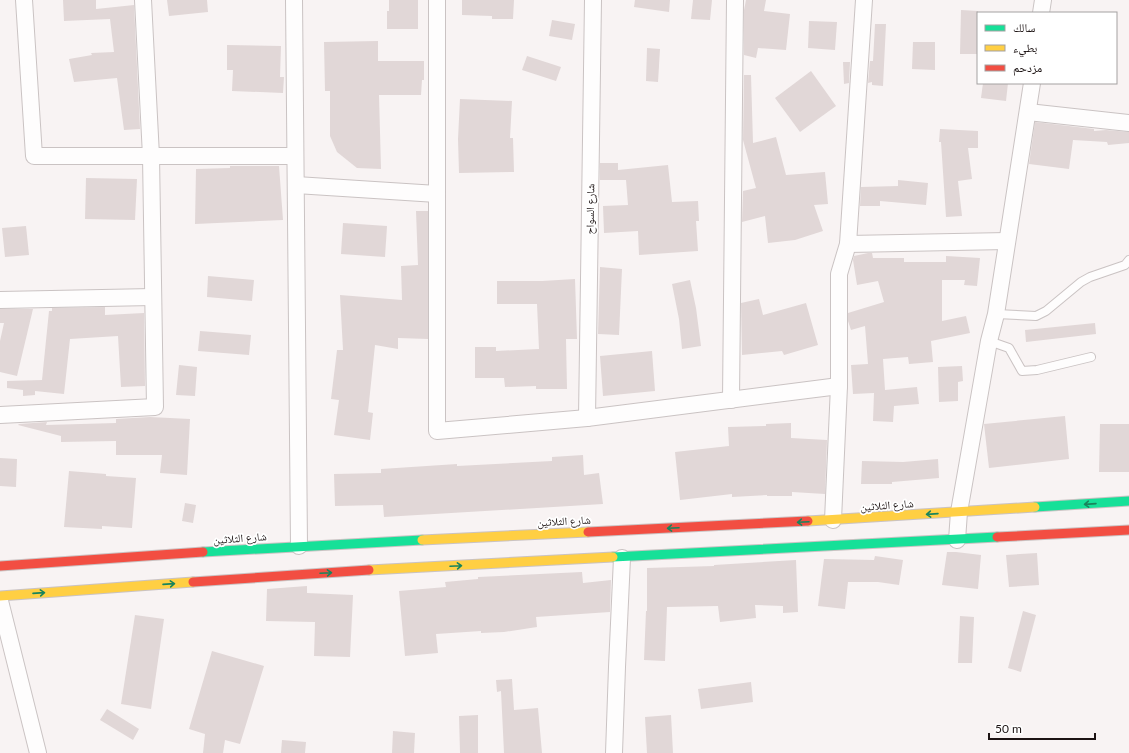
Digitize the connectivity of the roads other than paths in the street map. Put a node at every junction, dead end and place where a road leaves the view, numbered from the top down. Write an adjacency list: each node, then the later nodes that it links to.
1 (24, 0): 13 (street)
2 (143, 0): 13 (street)
3 (294, 0): 14 (street)
4 (437, 0): 16 (street)
5 (593, 0): 28 (street, شارع السواح)
6 (735, 0): 26 (street)
7 (864, 0): 18 (street)
8 (1043, 0): 9 (street)
9 (1041, 12)
10 (1032, 84): 11 (street)
11 (1028, 112): 12 (street); 17 (street)
12 (1129, 123)
13 (151, 156): 14 (street); 20 (street)
14 (295, 156): 15 (street)
15 (296, 185): 16 (street); 34 (street)
16 (437, 194): 28 (street)
17 (1007, 241): 18 (street); 22 (street)
18 (848, 244): 25 (street)
19 (1129, 260): 22 (lane)
20 (153, 297): 21 (street); 27 (street)
21 (0, 300)
22 (996, 314): 23 (street)
23 (989, 341): 24 (lane); 30 (street)
24 (1091, 357)
25 (839, 386): 26 (street); 31 (street)
26 (731, 400): 28 (street)
27 (0, 415)
28 (587, 418)
29 (1129, 501): 30 (street, شارع الثلاثين, one-way to 30)
30 (959, 512): 31 (street, شارع الثلاثين, one-way to 31); 33 (street)
31 (833, 520): 34 (street, شارع الثلاثين, one-way to 34)
32 (1129, 530): 33 (street)
33 (957, 540): 35 (street)
34 (299, 549): 36 (street, شارع الثلاثين)
35 (622, 558): 37 (street, one-way to 35); 40 (street)
36 (0, 566)
37 (0, 596)
38 (0, 601): 39 (street)
39 (38, 753)
40 (614, 753)

